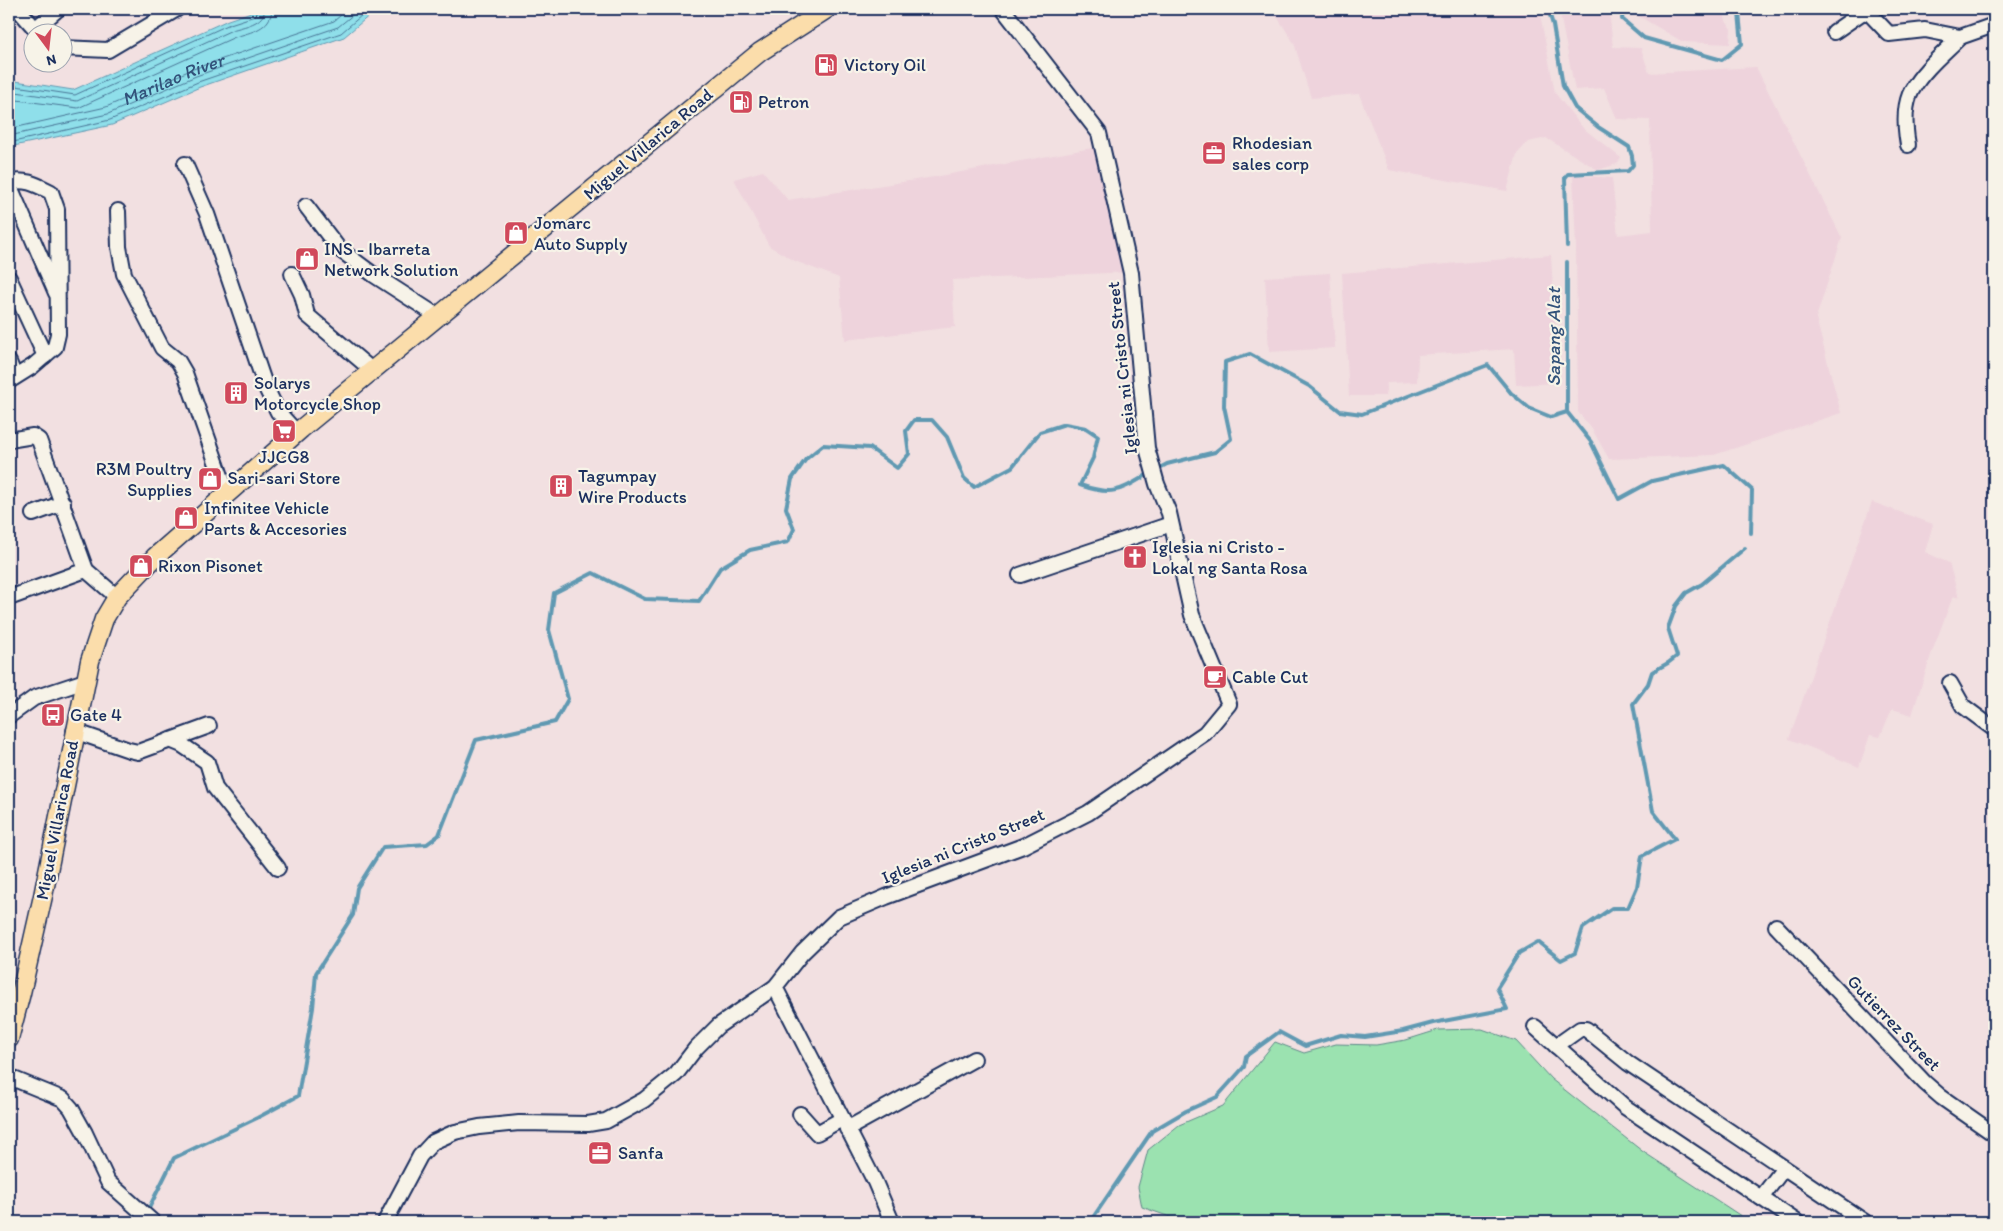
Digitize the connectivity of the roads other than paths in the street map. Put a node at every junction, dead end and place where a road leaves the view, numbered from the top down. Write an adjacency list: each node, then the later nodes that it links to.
1 (18, 9): 6 (street)
2 (58, 9): 7 (street)
3 (177, 9): 11 (street)
4 (826, 9): 20 (main road, Miguel Villarica Road)
5 (1003, 9): 30 (street, Iglesia ni Cristo Street)
6 (29, 22)
7 (46, 22)
8 (1994, 25): 10 (street)
9 (1834, 32): 10 (street)
10 (1960, 37): 12 (street)
11 (72, 48)
12 (1908, 145)
13 (184, 164): 25 (street)
14 (9, 183): 19 (street); 19 (street)
15 (306, 206): 20 (street)
16 (118, 211): 27 (street)
17 (292, 274): 23 (street)
18 (9, 278): 21 (street)
19 (58, 298): 21 (street)
20 (439, 318): 23 (main road, Miguel Villarica Road)
21 (45, 356): 24 (street)
22 (9, 362): 24 (street)
23 (373, 371): 25 (main road, Miguel Villarica Road)
24 (12, 379)
25 (297, 433): 27 (main road, Miguel Villarica Road)
26 (9, 440): 28 (street)
27 (227, 494): 33 (main road, Miguel Villarica Road)
28 (63, 503): 29 (street); 31 (street)
29 (33, 514)
30 (1171, 524): 32 (street); 44 (street, Iglesia ni Cristo Street)
31 (86, 570): 33 (street); 34 (street)
32 (1020, 575)
33 (117, 597): 35 (main road, Miguel Villarica Road)
34 (9, 598)
35 (85, 681): 37 (street); 40 (main road, Miguel Villarica Road)
36 (1950, 683): 39 (street)
37 (9, 716)
38 (209, 726): 41 (street)
39 (1994, 729)
40 (74, 731): 41 (street); 46 (main road, Miguel Villarica Road)
41 (170, 740): 42 (street)
42 (278, 868)
43 (1776, 926): 52 (street, Gutierrez Street)
44 (775, 987): 51 (street); 56 (street, Iglesia ni Cristo Street)
45 (1535, 1027): 47 (street)
46 (9, 1039)
47 (1556, 1046): 53 (street); 54 (street)
48 (974, 1059): 51 (street)
49 (9, 1077): 55 (street)
50 (800, 1114): 51 (street)
51 (845, 1124): 57 (street)
52 (1994, 1134)
53 (1784, 1168): 54 (street); 59 (street)
54 (1761, 1198): 58 (street)
55 (154, 1222)
56 (385, 1222)
57 (892, 1222)
58 (1797, 1222)
59 (1865, 1222)

